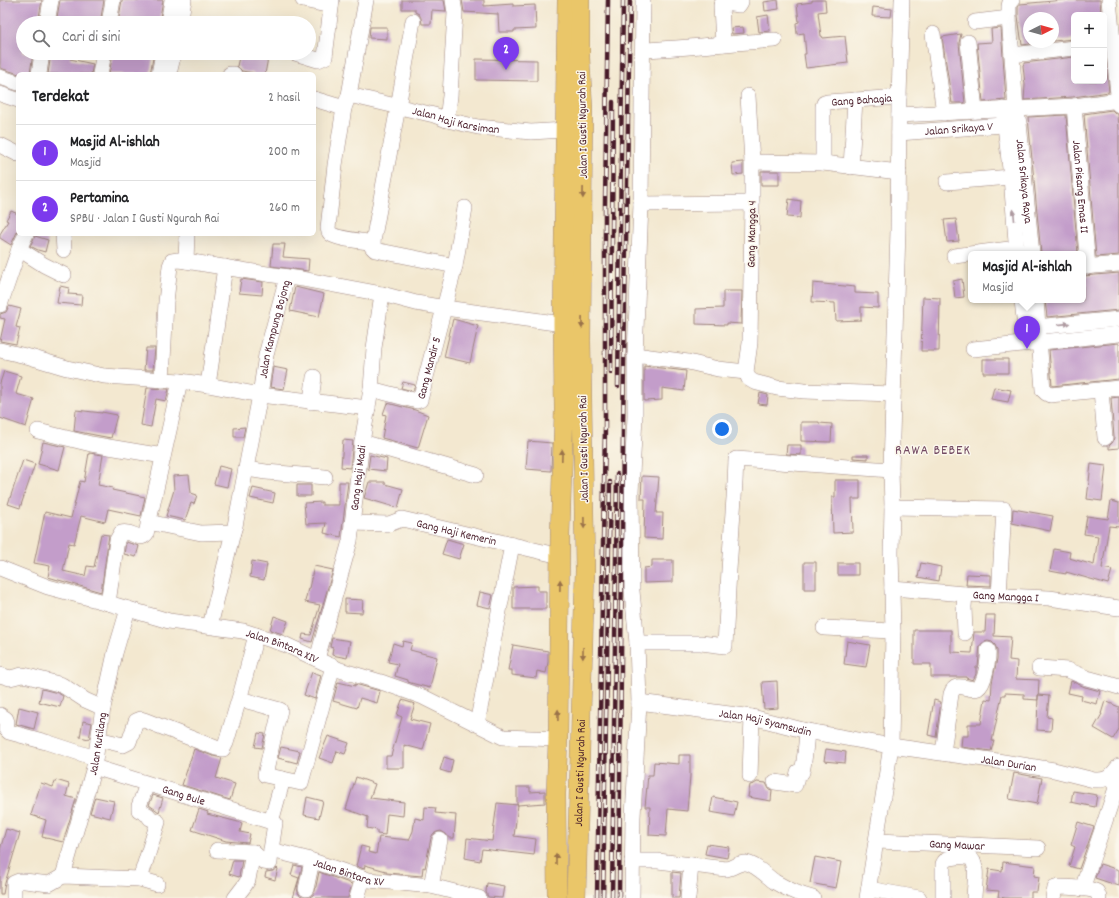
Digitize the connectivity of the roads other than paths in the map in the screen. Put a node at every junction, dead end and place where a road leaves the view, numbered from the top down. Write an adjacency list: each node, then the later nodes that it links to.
1 (51, 0): 16 (street)
2 (114, 0): 17 (street)
3 (172, 0): 18 (street)
4 (184, 0): 19 (street)
5 (303, 0): 15 (street)
6 (366, 0): 50 (street)
7 (453, 0): 58 (street)
8 (567, 0): 31 (main road, Jalan I Gusti Ngurah Rai)
9 (580, 0): 31 (main road, Jalan I Gusti Ngurah Rai)
10 (643, 0): 29 (street)
11 (740, 0): 26 (street)
12 (902, 0): 45 (street)
13 (1012, 0): 20 (street)
14 (1109, 0): 27 (street)
15 (332, 3): 32 (street)
16 (48, 16)
17 (111, 16)
18 (179, 16)
19 (182, 16)
20 (1009, 18): 22 (street); 30 (street)
21 (413, 21): 53 (street)
22 (975, 22)
23 (933, 34): 55 (street)
24 (775, 40): 26 (street)
25 (968, 42): 54 (street)
26 (723, 44): 29 (street)
27 (1112, 44): 49 (street)
28 (1071, 48): 30 (street)
29 (643, 50): 70 (street)
30 (1012, 55): 57 (street)
31 (573, 58): 59 (main road, Jalan I Gusti Ngurah Rai); 129 (main road, Jalan I Gusti Ngurah Rai, one-way to 129)
32 (316, 59)
33 (41, 60): 37 (street)
34 (103, 60): 38 (street)
35 (162, 60): 39 (street)
36 (172, 60): 40 (street)
37 (39, 72)
38 (100, 72)
39 (159, 72)
40 (169, 72)
41 (0, 77): 42 (street)
42 (16, 82)
43 (0, 94): 46 (street)
44 (748, 96): 63 (street, Gang Mangga 4)
45 (899, 97): 48 (street, Gang Bahagia); 56 (street)
46 (16, 99)
47 (316, 99): 50 (street, Jalan Haji Karsiman)
48 (855, 100): 64 (street, Gang Bahagia); 65 (street)
49 (1119, 100): 51 (street); 52 (street)
50 (346, 101): 53 (street, Jalan Haji Karsiman); 75 (street)
51 (1119, 105)
52 (1074, 106): 57 (street); 80 (street, Jalan Pisang Emas II)
53 (398, 107): 58 (street, Jalan Haji Karsiman); 75 (street)
54 (975, 111): 55 (street, Jalan Srikaya V); 57 (street, Jalan Srikaya V)
55 (944, 113): 56 (street, Jalan Srikaya V)
56 (899, 116): 60 (street)
57 (1011, 117): 60 (street, Jalan Srikaya V); 67 (street, Jalan Srikaya Raya); 79 (street, Jalan Srikaya Raya)
58 (446, 120): 59 (street, Jalan Haji Karsiman)
59 (565, 130): 96 (main road, Jalan I Gusti Ngurah Rai)
60 (899, 134): 66 (street)
61 (0, 146): 62 (street)
62 (16, 153)
63 (752, 162): 64 (street); 69 (street, Gang Mangga 4)
64 (823, 163): 65 (street)
65 (851, 167): 66 (street)
66 (899, 172): 110 (street)
67 (1011, 177): 68 (street); 78 (street, Jalan Srikaya Raya, one-way to 67)
68 (947, 182)
69 (752, 203): 70 (street); 102 (street, Gang Mangga 4)
70 (641, 204): 101 (street)
71 (465, 208): 85 (street)
72 (25, 236): 76 (street)
73 (63, 236): 77 (street)
74 (186, 236): 83 (street)
75 (373, 243): 85 (street)
76 (19, 249): 88 (street); 93 (street)
77 (64, 250)
78 (1017, 251)
79 (1032, 251)
80 (1085, 251)
81 (968, 255): 82 (street)
82 (954, 256)
83 (186, 261): 86 (street); 104 (street)
84 (1119, 264): 87 (street)
85 (455, 266): 94 (street)
86 (225, 267): 89 (street); 106 (street)
87 (1086, 267)
88 (64, 276)
89 (287, 277): 90 (street, Jalan Kampung Bojong); 111 (street, Jalan Kampung Bojong)
90 (382, 294): 94 (street, Jalan Kampung Bojong); 108 (street, Gang Haji Madi)
91 (1023, 303): 98 (street)
92 (1036, 303): 98 (street)
93 (0, 305)
94 (445, 308): 96 (street, Jalan Kampung Bojong); 108 (street, Gang Mandir 5)
95 (1119, 319): 98 (street, one-way to 95)
96 (563, 324): 127 (main road, Jalan I Gusti Ngurah Rai, one-way to 96)
97 (1119, 334): 98 (street)
98 (1032, 335): 99 (street); 109 (street)
99 (973, 349)
100 (0, 350): 104 (street, Jalan Kampung Bojong)
101 (635, 355): 102 (street); 141 (street)
102 (746, 372): 110 (street)
103 (314, 377): 112 (street)
104 (162, 380): 105 (street, Jalan Kampung Bojong)
105 (180, 382): 106 (street, Jalan Kampung Bojong); 117 (street)
106 (208, 385): 111 (street, Jalan Kampung Bojong)
107 (1119, 388): 109 (street)
108 (371, 389): 113 (street, Gang Haji Madi)
109 (1101, 390): 115 (street)
110 (893, 394): 119 (street)
111 (260, 396): 112 (street); 118 (street)
112 (311, 402): 113 (street)
113 (368, 408): 116 (street, Gang Haji Madi)
114 (38, 432): 117 (street)
115 (1105, 438)
116 (362, 442): 120 (street); 124 (street, Gang Haji Madi)
117 (163, 456): 123 (street)
118 (246, 469): 121 (street); 125 (street)
119 (891, 470): 122 (street); 141 (street)
120 (476, 475)
121 (325, 477)
122 (892, 507): 130 (street); 132 (street)
123 (148, 522): 125 (street); 133 (street)
124 (352, 523): 126 (street, Gang Haji Kemerin); 143 (street, Gang Haji Madi)
125 (233, 532): 136 (street)
126 (512, 545): 127 (street, Gang Haji Kemerin); 153 (street)
127 (560, 556): 129 (main road); 156 (main road, Jalan I Gusti Ngurah Rai, one-way to 127)
128 (0, 568): 133 (street, Jalan Bintara XIV)
129 (585, 570): 190 (main road, Jalan I Gusti Ngurah Rai, one-way to 190)
130 (892, 588): 131 (street, Gang Mangga I); 138 (street)
131 (965, 594): 132 (street, Gang Mangga I); 139 (street)
132 (999, 596): 134 (street, Gang Mangga I)
133 (108, 603): 135 (street, Jalan Bintara XIV)
134 (1119, 608)
135 (128, 609): 136 (street, Jalan Bintara XIV); 150 (street, Jalan Kutilang)
136 (210, 626): 140 (street, Jalan Bintara XIV)
137 (824, 628): 138 (street)
138 (893, 631): 157 (street)
139 (965, 633)
140 (256, 635): 143 (street, Jalan Bintara XIV); 148 (street)
141 (637, 643): 149 (street)
142 (988, 650): 158 (street)
143 (317, 659): 144 (street, Jalan Bintara XIV)
144 (333, 666): 153 (street, Jalan Bintara XIV); 163 (street)
145 (1039, 668): 147 (street)
146 (0, 675): 150 (street)
147 (1119, 688)
148 (240, 699): 155 (street); 163 (street)
149 (639, 702): 152 (street, Jalan Haji Syamsudin); 174 (street)
150 (104, 708): 155 (street, Jalan Kutilang)
151 (0, 715): 159 (street, Gang Bule)
152 (752, 717): 154 (street, Jalan Haji Syamsudin); 162 (street)
153 (477, 724): 156 (street, Jalan Bintara XIV)
154 (807, 731): 157 (street, Jalan Haji Syamsudin); 164 (street)
155 (98, 739): 159 (street, Jalan Kutilang)
156 (558, 739): 189 (main road, Jalan I Gusti Ngurah Rai, one-way to 156)
157 (891, 746): 158 (street, Jalan Durian); 168 (street)
158 (943, 753): 160 (street, Jalan Durian)
159 (95, 763): 165 (street, Gang Bule); 176 (street, Jalan Kutilang)
160 (1119, 766)
161 (1119, 772): 183 (street)
162 (750, 776)
163 (283, 779): 166 (street)
164 (775, 782)
165 (147, 784): 166 (street, Gang Bule); 178 (street)
166 (273, 822): 171 (street)
167 (440, 840): 181 (street)
168 (876, 841): 169 (street, Gang Mawar); 184 (street)
169 (1038, 848)
170 (217, 850): 172 (street)
171 (271, 850): 172 (street); 173 (street, Jalan Bintara XV)
172 (252, 852): 186 (street)
173 (312, 861): 177 (street, Jalan Bintara XV); 182 (street)
174 (632, 861): 175 (street); 191 (street)
175 (691, 865): 192 (street); 193 (street)
176 (63, 876): 178 (street); 179 (street)
177 (363, 878): 181 (street, Jalan Bintara XV); 187 (street)
178 (140, 879): 180 (street)
179 (7, 882): 185 (street)
180 (157, 884)
181 (431, 886): 188 (street, Jalan Bintara XV)
182 (306, 889)
183 (1082, 889): 197 (street); 198 (street)
184 (868, 894): 194 (street)
185 (14, 898)
186 (235, 898)
187 (358, 898)
188 (479, 898)
189 (557, 898)
190 (576, 898)
191 (632, 898)
192 (688, 898)
193 (813, 898)
194 (919, 898)
195 (943, 898): 196 (street)
196 (974, 898)
197 (1053, 898)
198 (1099, 898)

